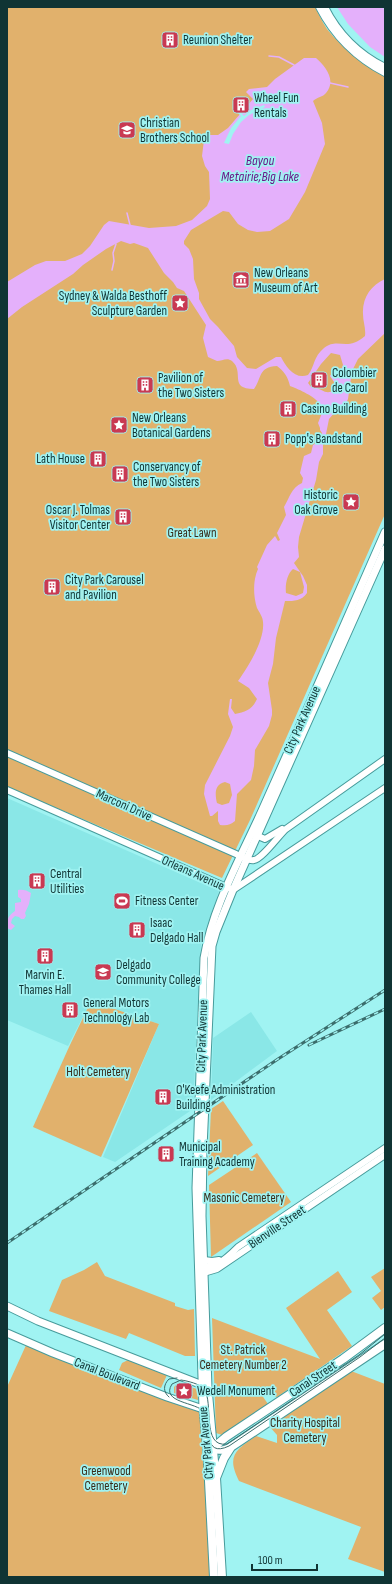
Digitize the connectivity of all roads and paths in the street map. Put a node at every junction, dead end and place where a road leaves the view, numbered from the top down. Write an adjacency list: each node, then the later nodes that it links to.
1 (319, 7): 4 (street)
2 (325, 7): 3 (street)
3 (385, 67)
4 (385, 73)
5 (385, 532): 13 (main road, City Park Avenue)
6 (385, 549): 12 (main road, City Park Avenue)
7 (7, 753): 13 (street, Marconi Drive)
8 (385, 759): 11 (street)
9 (385, 788): 14 (street, Orleans Avenue)
10 (7, 790): 14 (street, Orleans Avenue)
11 (286, 829): 12 (street); 13 (street)
12 (258, 836): 13 (main road, City Park Avenue)
13 (244, 858): 14 (main road)
14 (232, 888): 17 (main road, City Park Avenue); 17 (main road, City Park Avenue)
15 (385, 1148): 17 (street, Bienville Street)
16 (385, 1155): 17 (street, Bienville Street)
17 (202, 1269): 22 (main road, City Park Avenue)
18 (7, 1306): 22 (main road, Canal Boulevard)
19 (385, 1328): 23 (main road, Canal Street)
20 (7, 1333): 24 (main road, Canal Boulevard)
21 (385, 1344): 25 (main road, Canal Street)
22 (205, 1386): 24 (main road, City Park Avenue)
23 (274, 1405): 25 (main road); 27 (main road, Canal Street)
24 (206, 1410): 26 (main road, City Park Avenue); 28 (main road, City Park Avenue)
25 (280, 1414): 29 (main road, Canal Street)
26 (212, 1433): 27 (main road); 30 (main road, City Park Avenue)
27 (226, 1437): 30 (main road, Canal Street)
28 (206, 1439): 30 (main road); 31 (main road, City Park Avenue)
29 (231, 1447): 30 (main road); 32 (main road, Canal Street)
30 (214, 1449): 31 (main road, Canal Street); 32 (main road, City Park Avenue)
31 (208, 1462): 33 (main road, City Park Avenue)
32 (216, 1478): 34 (main road, City Park Avenue)
33 (214, 1577)
34 (222, 1577)

